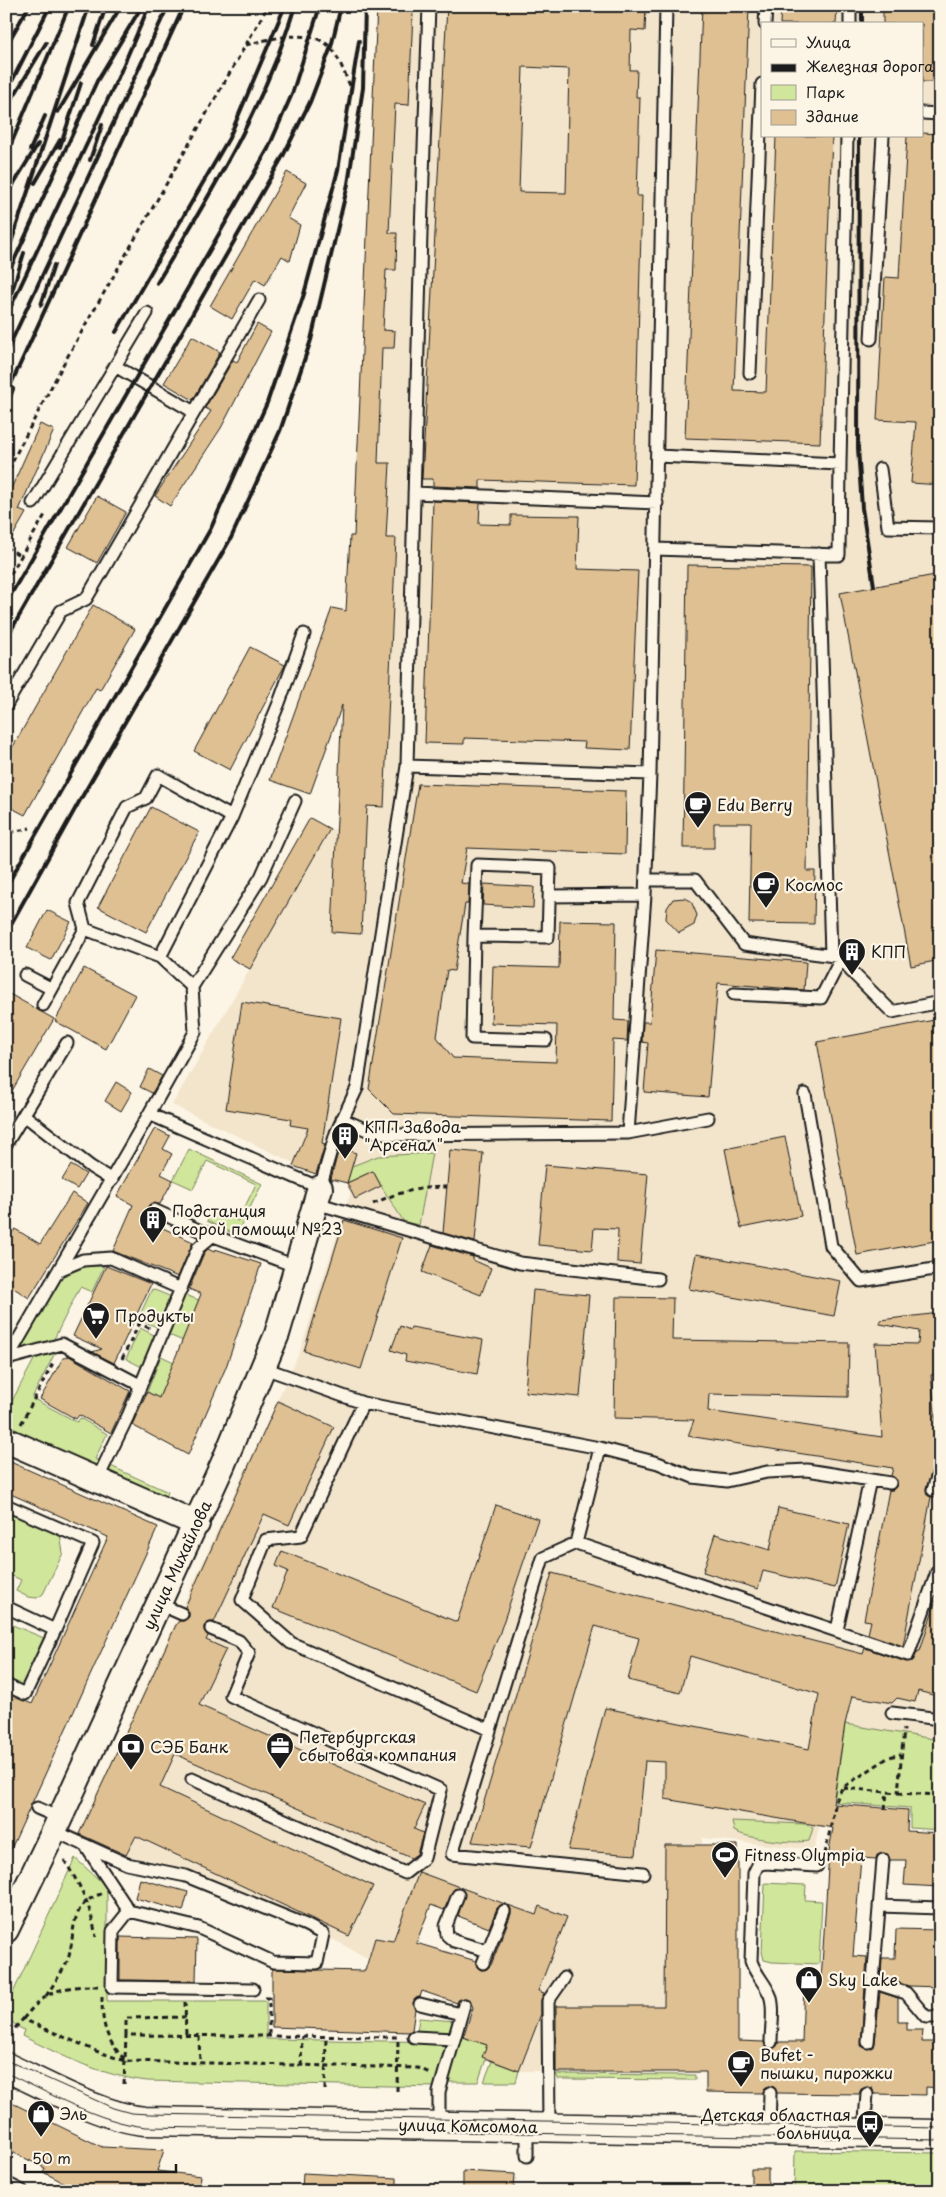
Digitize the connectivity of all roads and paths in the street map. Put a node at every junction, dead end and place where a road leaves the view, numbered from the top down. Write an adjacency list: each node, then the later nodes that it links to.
1 (268, 6): 8 (path)
2 (429, 6): 25 (lane)
3 (766, 6): 6 (lane)
4 (850, 6): 7 (lane)
5 (667, 8): 21 (lane)
6 (765, 22)
7 (850, 22)
8 (245, 45): 9 (path); 24 (path)
9 (352, 90)
10 (761, 108): 19 (lane)
11 (924, 113): 12 (lane)
12 (940, 114)
13 (847, 138): 22 (lane)
14 (882, 138): 17 (lane)
15 (259, 300): 20 (lane)
16 (147, 313): 18 (lane)
17 (871, 339)
18 (115, 366): 20 (lane); 26 (lane)
19 (750, 373)
20 (194, 412): 35 (lane)
21 (657, 456): 22 (lane); 27 (lane)
22 (840, 464): 31 (lane)
23 (880, 469): 28 (lane)
24 (6, 478)
25 (414, 493): 27 (lane); 36 (lane)
26 (32, 503): 32 (path)
27 (657, 503): 30 (lane)
28 (940, 528)
29 (6, 547): 32 (path)
30 (655, 548): 31 (lane); 37 (lane)
31 (820, 554): 47 (lane)
32 (21, 556): 33 (path)
33 (6, 582)
34 (304, 634): 39 (lane)
35 (6, 705)
36 (407, 766): 37 (lane); 61 (lane)
37 (650, 774): 42 (lane)
38 (295, 801): 50 (lane)
39 (232, 817): 45 (lane); 48 (lane)
40 (30, 828): 41 (path)
41 (6, 841)
42 (646, 880): 43 (lane); 47 (lane)
43 (646, 895): 44 (lane); 62 (lane)
44 (549, 896): 46 (lane); 46 (lane)
45 (85, 929): 48 (lane); 51 (lane)
46 (474, 936): 55 (lane)
47 (836, 956): 52 (lane); 53 (lane)
48 (160, 958): 50 (lane)
49 (26, 975): 51 (lane)
50 (192, 987): 58 (lane)
51 (52, 989): 54 (lane)
52 (734, 994)
53 (940, 1002)
54 (43, 1005)
55 (546, 1040)
56 (67, 1043): 59 (lane)
57 (805, 1094): 71 (lane)
58 (150, 1114): 64 (lane); 66 (lane)
59 (24, 1115): 63 (lane); 64 (lane)
60 (708, 1118): 62 (lane)
61 (342, 1119): 62 (lane); 66 (lane)
62 (628, 1133)
63 (6, 1144)
64 (112, 1180): 72 (lane)
65 (447, 1186): 67 (path)
66 (318, 1196): 70 (street, улица Михайлова); 73 (lane)
67 (387, 1197)
68 (154, 1210): 69 (lane)
69 (212, 1236): 70 (lane); 74 (lane)
70 (298, 1267): 78 (street, улица Михайлова)
71 (940, 1268)
72 (60, 1270): 74 (lane); 77 (lane)
73 (658, 1279)
74 (181, 1289): 75 (lane)
75 (162, 1334): 79 (path); 80 (lane)
76 (62, 1344): 77 (lane); 79 (lane); 82 (path)
77 (7, 1360)
78 (264, 1368): 81 (lane); 90 (street, улица Михайлова)
79 (115, 1372): 80 (lane)
80 (140, 1385): 85 (lane)
81 (363, 1403): 83 (lane); 103 (lane)
82 (13, 1432): 85 (street)
83 (600, 1448): 86 (lane); 91 (lane)
84 (940, 1468): 88 (lane)
85 (96, 1480): 90 (street)
86 (870, 1480): 87 (lane); 98 (lane)
87 (890, 1483)
88 (932, 1490)
89 (6, 1505): 97 (lane)
90 (197, 1524): 93 (street, улица Михайлова)
91 (576, 1544): 98 (lane); 103 (lane)
92 (940, 1573): 98 (lane)
93 (159, 1604): 95 (lane); 112 (street, улица Михайлова)
94 (6, 1607): 97 (lane)
95 (182, 1614)
96 (211, 1629): 105 (lane)
97 (56, 1630): 99 (lane)
98 (837, 1630)
99 (6, 1685)
100 (892, 1713): 101 (lane)
101 (905, 1714): 102 (lane); 104 (path)
102 (940, 1719)
103 (490, 1730): 118 (lane)
104 (902, 1754): 106 (path); 108 (path)
105 (192, 1779)
106 (842, 1788): 107 (path); 114 (path)
107 (887, 1792): 108 (path); 111 (path)
108 (898, 1794): 109 (path)
109 (940, 1795)
110 (37, 1808): 112 (lane)
111 (885, 1809)
112 (57, 1824): 113 (lane); 126 (street, улица Михайлова)
113 (85, 1845): 119 (lane); 124 (lane)
114 (826, 1851)
115 (64, 1860): 121 (path)
116 (883, 1860): 122 (lane)
117 (817, 1866): 150 (lane)
118 (643, 1873)
119 (114, 1891): 121 (path); 124 (lane)
120 (458, 1895): 128 (lane)
121 (88, 1902): 127 (path); 135 (path)
122 (879, 1906): 123 (lane); 131 (lane)
123 (940, 1908)
124 (129, 1911): 132 (lane)
125 (504, 1911): 128 (lane)
126 (6, 1930)
127 (96, 1941)
128 (488, 1951): 129 (lane)
129 (483, 1963)
130 (564, 1978): 165 (lane)
131 (872, 1982): 138 (lane); 151 (lane)
132 (107, 1987): 133 (lane); 135 (path); 152 (path)
133 (185, 1988): 134 (lane); 137 (path)
134 (253, 1989): 144 (path)
135 (46, 1996): 139 (path)
136 (420, 2004): 149 (lane)
137 (186, 2017): 141 (path); 142 (path)
138 (940, 2018)
139 (23, 2019): 140 (path); 152 (path)
140 (9, 2035)
141 (126, 2036): 142 (path); 152 (path)
142 (186, 2036): 143 (path)
143 (199, 2036): 144 (path); 153 (path)
144 (269, 2036): 145 (path)
145 (302, 2036): 146 (path); 154 (path)
146 (326, 2036): 147 (path); 156 (path)
147 (398, 2037): 148 (path); 157 (path)
148 (414, 2037): 149 (lane)
149 (454, 2039): 159 (lane)
150 (771, 2042)
151 (868, 2042)
152 (126, 2061): 153 (path); 158 (path)
153 (200, 2064): 154 (path)
154 (301, 2066): 156 (path)
155 (6, 2067): 164 (main road, улица Комсомола)
156 (325, 2067): 157 (path); 160 (path)
157 (398, 2068): 159 (path); 161 (path)
158 (124, 2084)
159 (441, 2085): 164 (lane)
160 (325, 2090)
161 (397, 2091)
162 (770, 2093): 166 (lane)
163 (867, 2094): 167 (lane)
164 (439, 2126): 165 (main road, улица Комсомола)
165 (538, 2128): 166 (main road, улица Комсомола); 169 (lane)
166 (769, 2131): 167 (main road, улица Комсомола)
167 (864, 2133): 168 (main road, улица Комсомола)
168 (940, 2134)
169 (527, 2156)
170 (6, 2183): 171 (lane)
171 (22, 2191)

